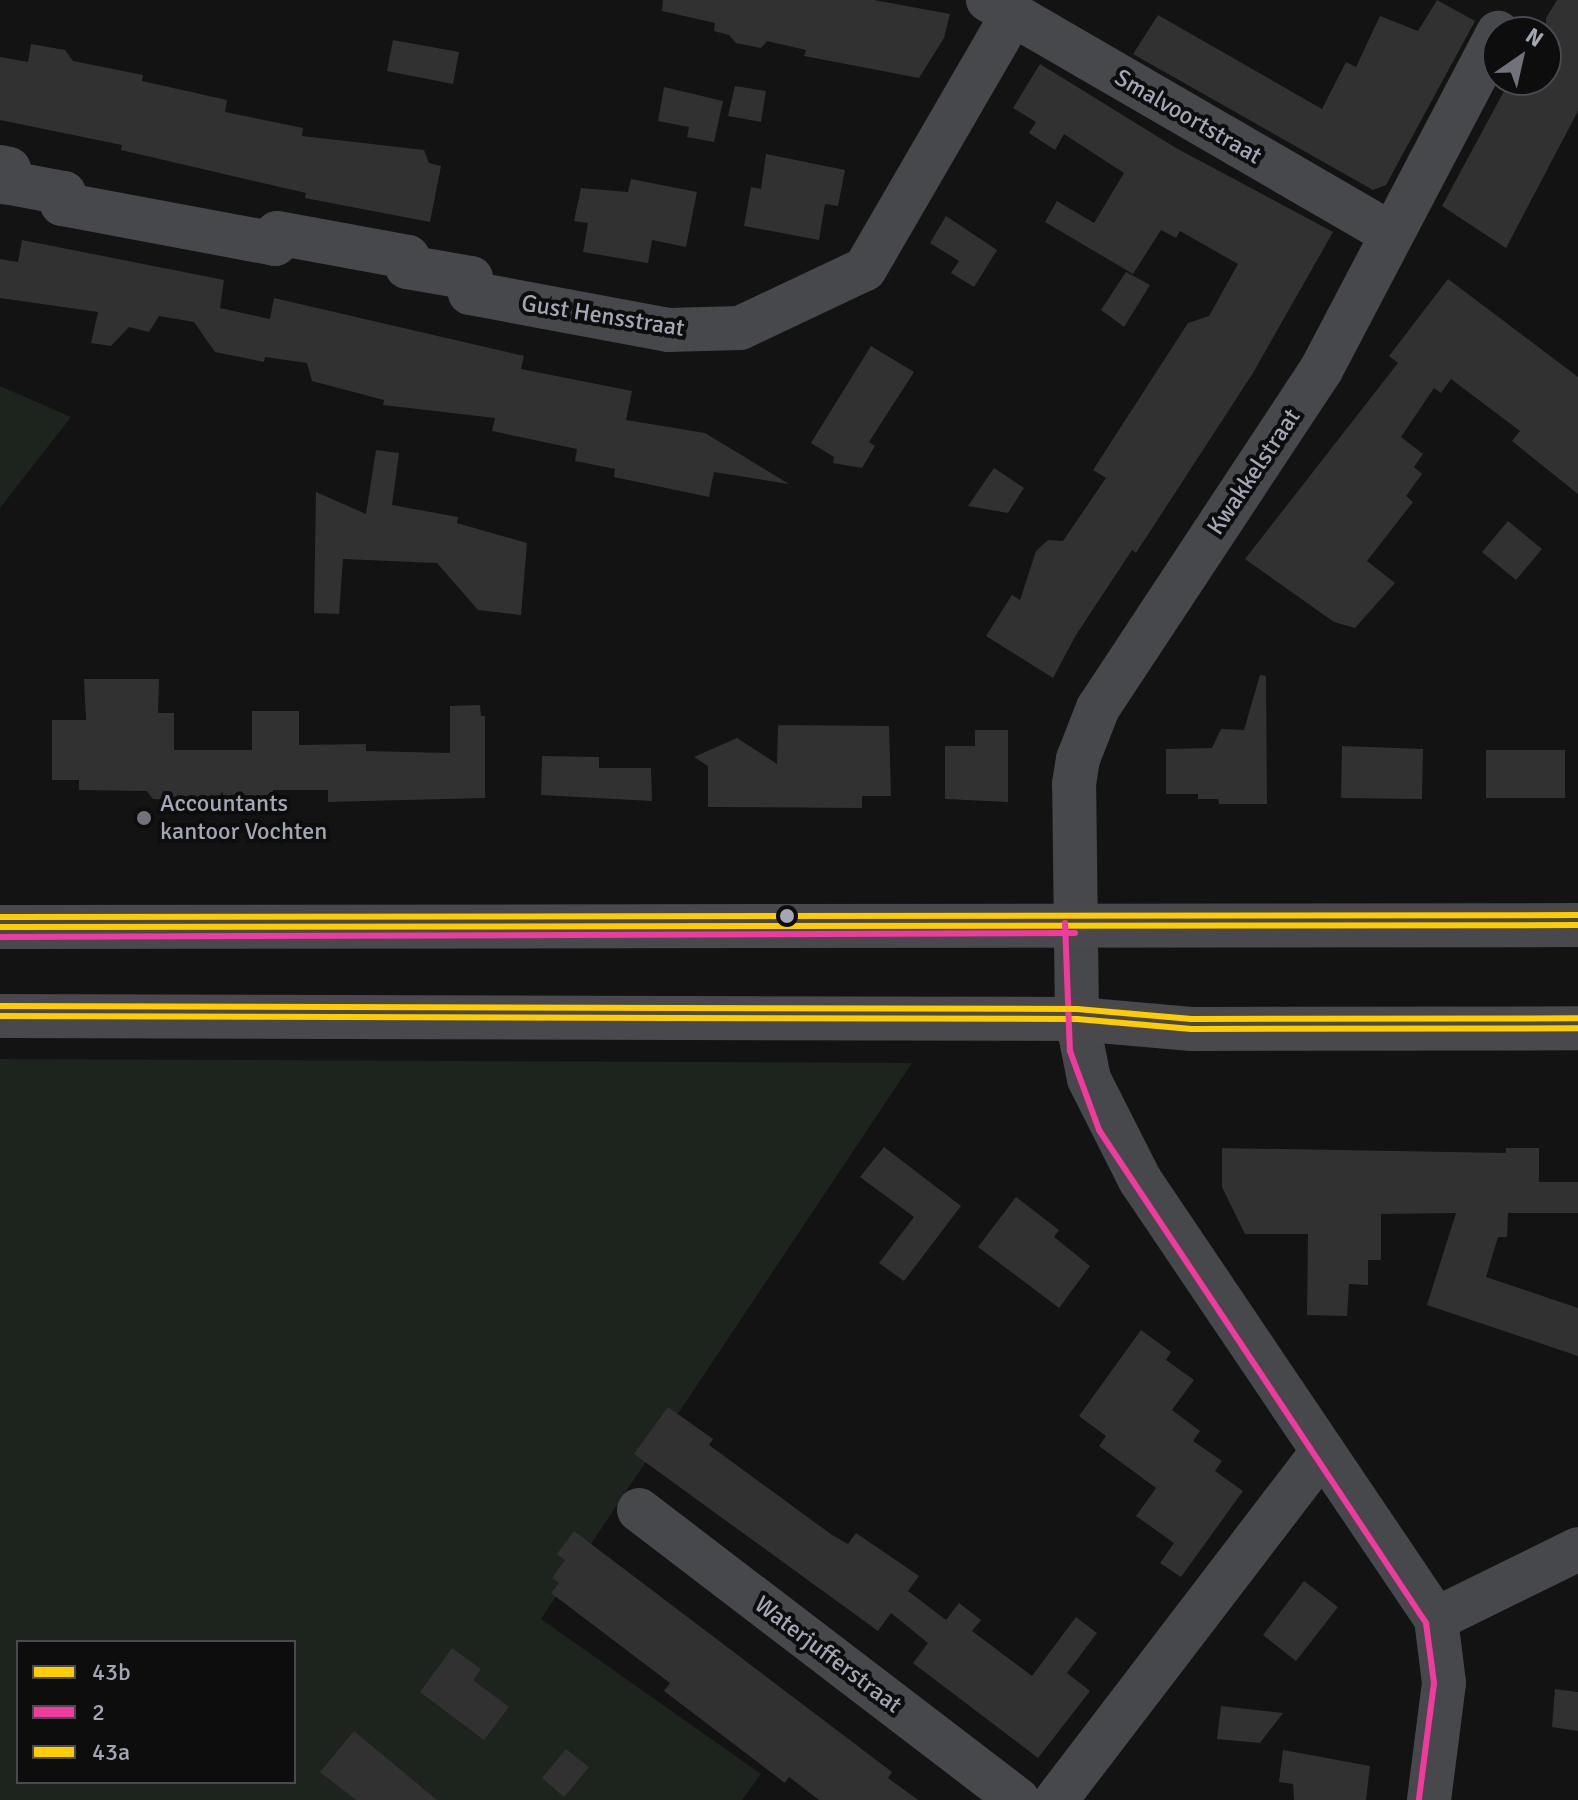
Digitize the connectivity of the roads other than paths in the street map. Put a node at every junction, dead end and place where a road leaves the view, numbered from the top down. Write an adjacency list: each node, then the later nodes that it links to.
1 (1000, 8): 3 (street, Gust Hensstraat); 4 (street, Smalvoortstraat)
2 (1482, 61): 4 (street, Kwakkelstraat)
3 (0, 167)
4 (1389, 232): 5 (street, Kwakkelstraat)
5 (1075, 923): 6 (main road); 7 (main road); 9 (street, Kwakkelstraat)
6 (1578, 925)
7 (0, 927)
8 (0, 1016): 9 (main road)
9 (1077, 1019): 10 (main road); 11 (street, Kwakkelstraat)
10 (1578, 1028)
11 (1323, 1451): 14 (street, Kwakkelstraat); 16 (street)
12 (639, 1510): 15 (street, Waterjufferstraat)
13 (1578, 1549): 14 (street)
14 (1436, 1619): 17 (street)
15 (1018, 1800)
16 (1056, 1800)
17 (1429, 1800)

